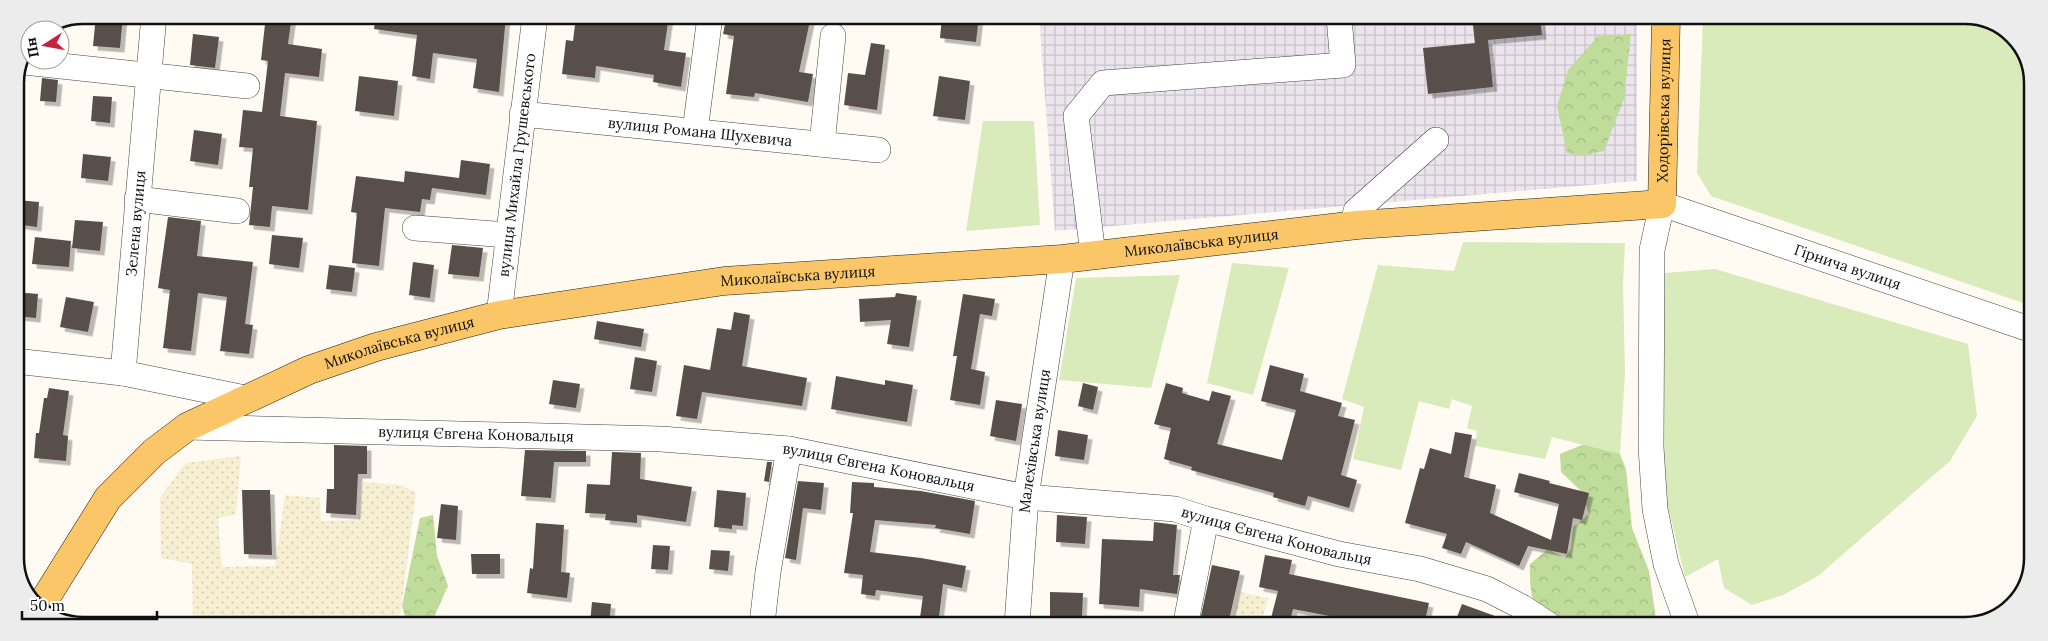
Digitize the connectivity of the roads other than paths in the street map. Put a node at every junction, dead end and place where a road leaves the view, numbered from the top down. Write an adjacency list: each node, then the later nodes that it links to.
1 (153, 24): 8 (street, Зелена вулиця)
2 (533, 24): 10 (street, вулиця Михайла Грушевського)
3 (709, 24): 11 (street)
4 (1340, 24): 21 (street)
5 (1666, 24): 16 (main road, Ходорівська вулиця)
6 (833, 36): 13 (street)
7 (70, 67): 8 (street)
8 (148, 75): 9 (street); 15 (street, Зелена вулиця)
9 (247, 86)
10 (522, 114): 11 (street, вулиця Романа Шухевича); 20 (street, вулиця Михайла Грушевського)
11 (695, 131): 13 (street, вулиця Романа Шухевича)
12 (1436, 140): 18 (street)
13 (822, 144): 14 (street, вулиця Романа Шухевича)
14 (878, 150)
15 (137, 199): 17 (street); 26 (street, Зелена вулиця)
16 (1662, 204): 18 (main road, Миколаївська вулиця); 24 (street, Гірнича вулиця); 37 (street)
17 (237, 211)
18 (1352, 226): 21 (main road, Миколаївська вулиця)
19 (415, 228): 20 (street)
20 (508, 235): 23 (street, вулиця Михайла Грушевського)
21 (1093, 255): 22 (main road, Миколаївська вулиця)
22 (1062, 259): 23 (main road, Миколаївська вулиця); 30 (street, Малехівська вулиця)
23 (499, 315): 27 (main road, Миколаївська вулиця)
24 (2024, 327)
25 (24, 362): 26 (street)
26 (123, 373): 27 (street)
27 (245, 398): 28 (main road, Миколаївська вулиця)
28 (187, 427): 29 (street, вулиця Євгена Коновальця); 32 (main road, Миколаївська вулиця)
29 (789, 449): 30 (street, вулиця Євгена Коновальця); 33 (street)
30 (1026, 497): 31 (street, вулиця Євгена Коновальця); 34 (street, Малехівська вулиця)
31 (1206, 519): 35 (street); 36 (street, вулиця Євгена Коновальця)
32 (42, 601)
33 (763, 617)
34 (1018, 617)
35 (1187, 617)
36 (1536, 617)
37 (1685, 617)

